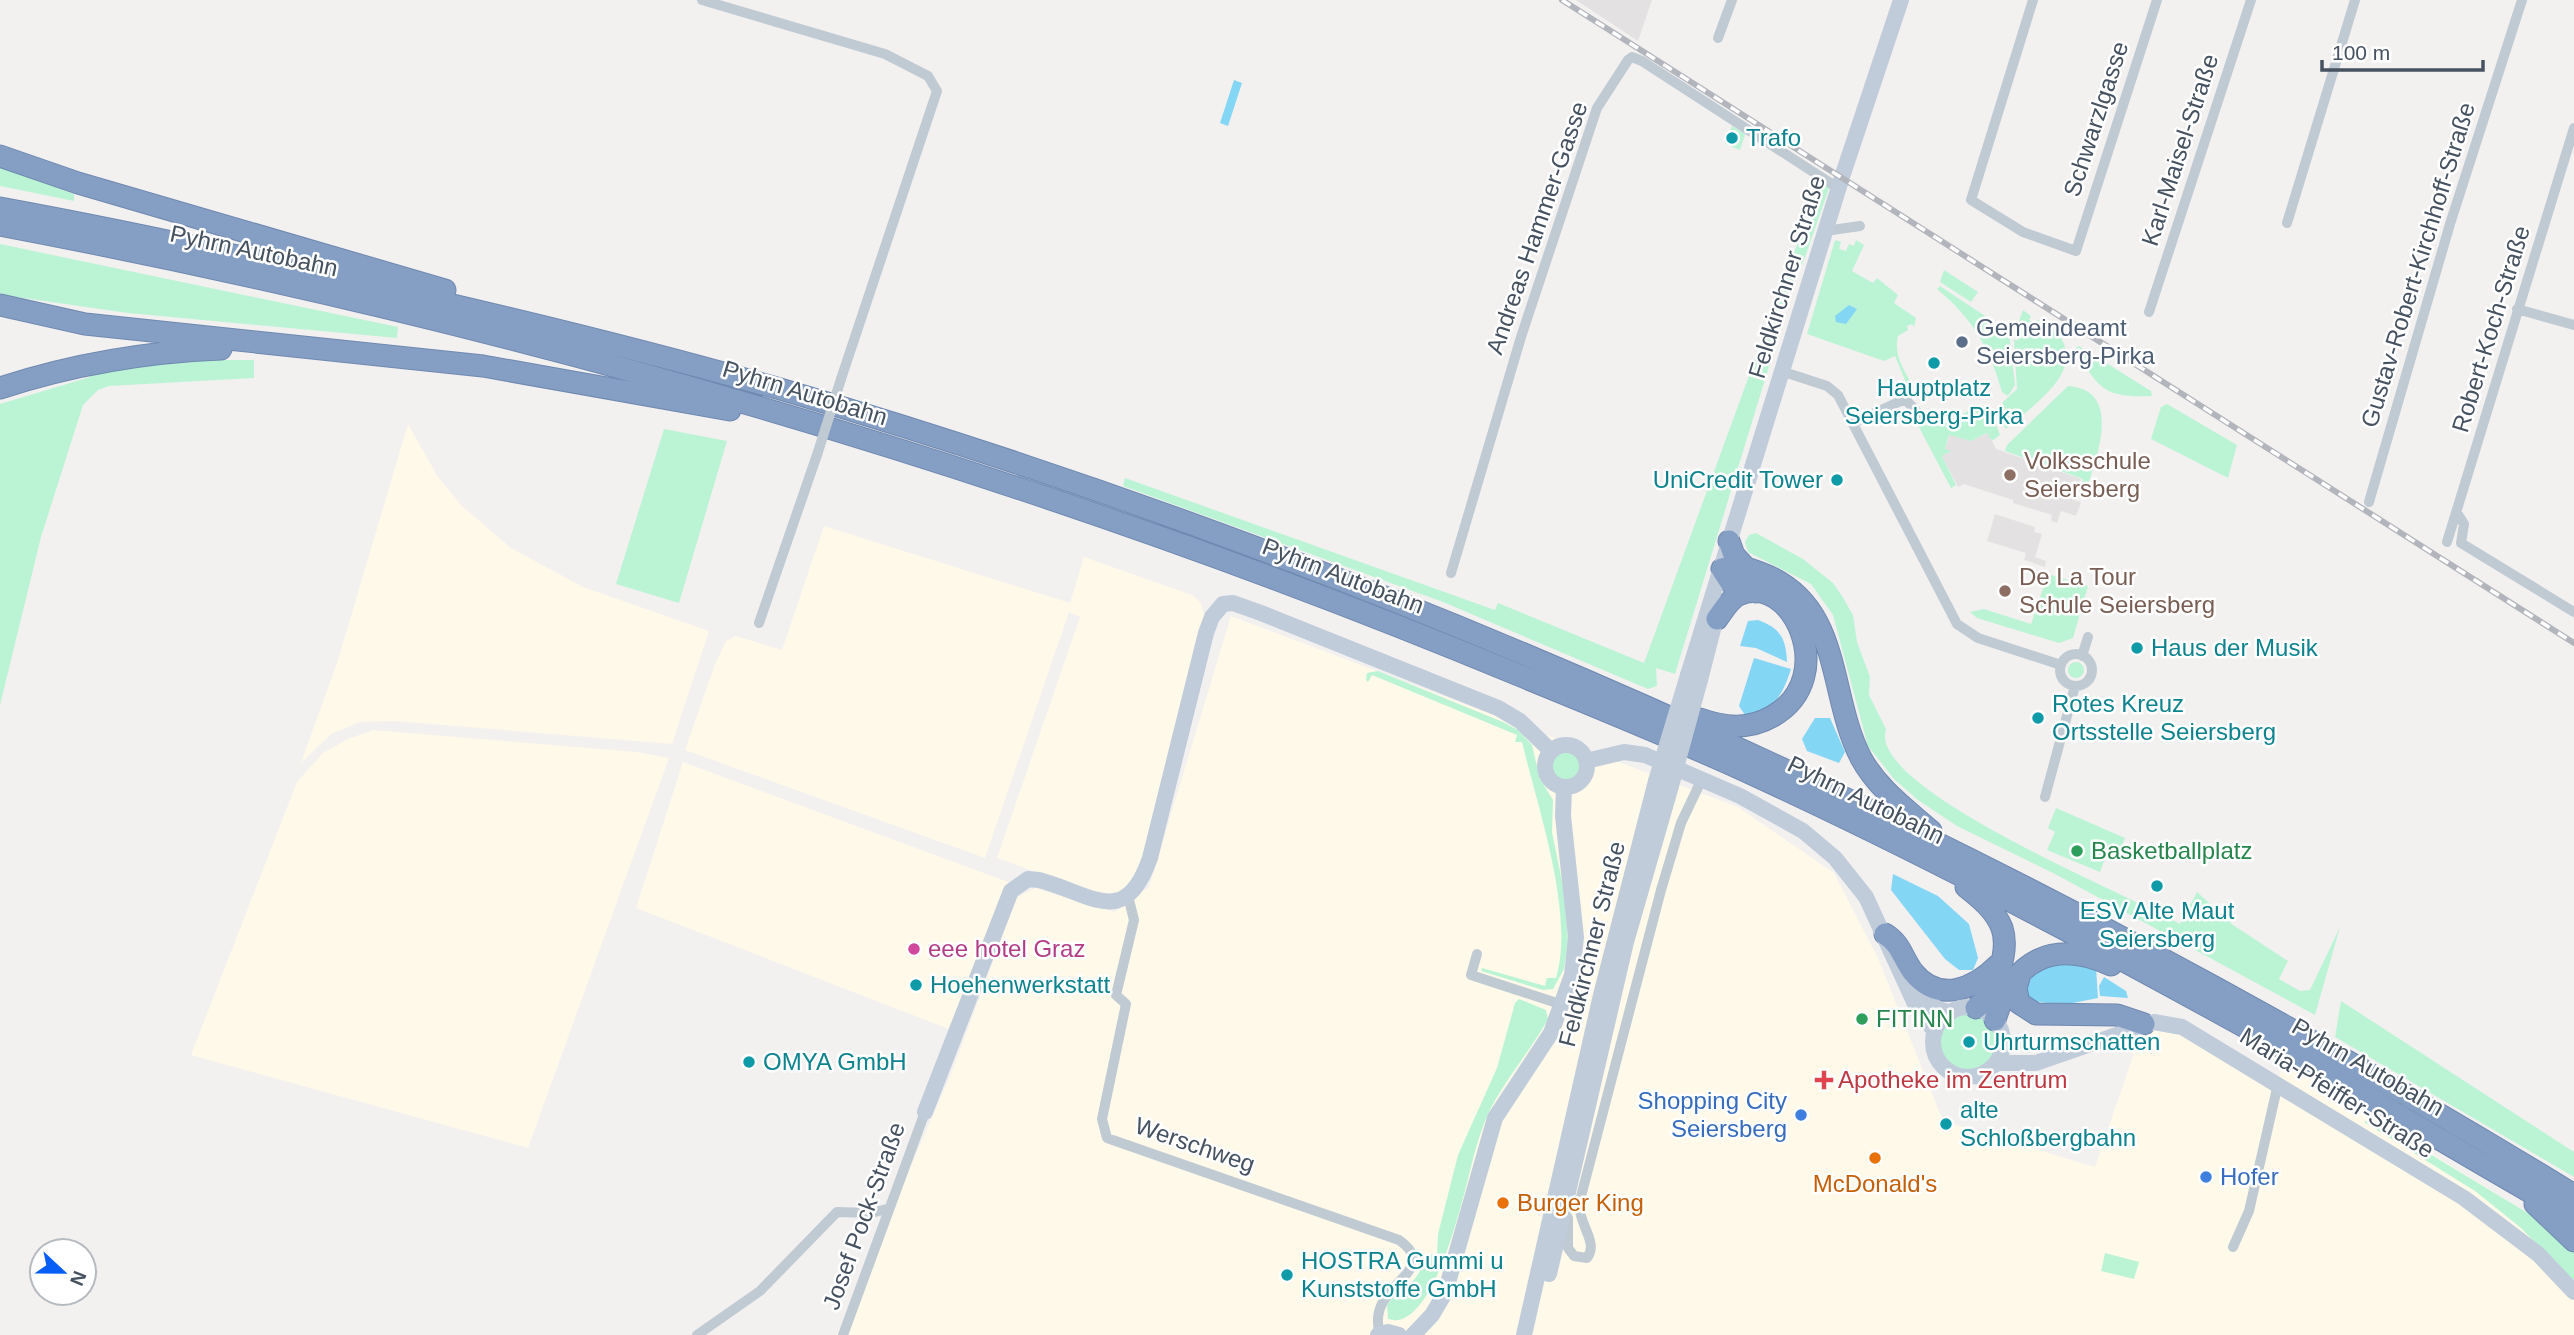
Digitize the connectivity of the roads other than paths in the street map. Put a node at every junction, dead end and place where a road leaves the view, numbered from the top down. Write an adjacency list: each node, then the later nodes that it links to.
1 (702, 0): 39 (street, bridge)
2 (1732, 0): 9 (street)
3 (1901, 0): 12 (main road, Feldkirchner Straße)
4 (2033, 0): 5 (street, Schwarzlgasse)
5 (2157, 0)
6 (2251, 0): 20 (street, Karl-Maisel-Straße)
7 (2355, 0): 14 (street)
8 (2522, 0): 29 (street, Gustav-Robert-Kirchhoff-Straße)
9 (1718, 38)
10 (2574, 128): 19 (street, Robert-Koch-Straße)
11 (0, 156): 22 (highway)
12 (1838, 188): 17 (main road, Feldkirchner Straße); 35 (street, Andreas Hammer-Gasse)
13 (0, 208): 22 (highway, Pyhrn Autobahn)
14 (2287, 223)
15 (0, 225): 27 (highway, Pyhrn Autobahn)
16 (1860, 226): 17 (street)
17 (1825, 231): 24 (main road, Feldkirchner Straße)
18 (0, 305): 23 (highway)
19 (2517, 309): 21 (street); 30 (street, Robert-Koch-Straße)
20 (2149, 312)
21 (2574, 325)
22 (563, 330): 45 (highway, Pyhrn Autobahn)
23 (285, 346): 25 (highway); 27 (highway)
24 (1781, 371): 28 (street); 31 (main road, Feldkirchner Straße)
25 (0, 388)
26 (1918, 413): 28 (street)
27 (815, 423): 53 (highway, Pyhrn Autobahn)
28 (1853, 423): 42 (street)
29 (2368, 502)
30 (2457, 513): 32 (street, Robert-Koch-Straße); 37 (street)
31 (1730, 541): 33 (highway); 34 (main road, Feldkirchner Straße)
32 (2447, 542)
33 (1745, 567): 34 (highway); 52 (highway)
34 (1722, 569): 36 (highway); 38 (main road, Feldkirchner Straße); 43 (main road, Feldkirchner Straße)
35 (1451, 573)
36 (1756, 592): 38 (highway); 45 (highway)
37 (2574, 612)
38 (1717, 619): 43 (main road, Feldkirchner Straße)
39 (759, 623)
40 (2088, 637): 41 (street)
41 (2082, 656): 42 (street); 44 (street)
42 (2061, 664): 44 (street)
43 (1694, 677): 49 (main road, Feldkirchner Straße, bridge)
44 (2075, 686): 51 (street)
45 (1654, 710): 52 (highway, Pyhrn Autobahn)
46 (1551, 751): 47 (main road); 50 (main road); 54 (main road)
47 (1586, 761): 48 (main road); 50 (main road)
48 (1702, 779): 55 (main road); 73 (street)
49 (1664, 783): 73 (main road, Feldkirchner Straße); 85 (main road, Feldkirchner Straße)
50 (1564, 787): 61 (main road)
51 (2045, 797)
52 (1954, 850): 74 (highway, Pyhrn Autobahn)
53 (1934, 861): 57 (highway); 60 (highway, Pyhrn Autobahn)
54 (1128, 896): 71 (main road); 80 (street, Werschweg)
55 (1885, 934): 57 (highway); 59 (main road)
56 (1477, 954): 61 (street)
57 (2000, 964): 62 (highway)
58 (2020, 974): 60 (highway); 64 (highway); 65 (highway)
59 (1906, 979): 63 (main road); 66 (main road)
60 (2168, 986): 72 (highway, Pyhrn Autobahn)
61 (1563, 1005): 84 (main road)
62 (1976, 1008): 63 (main road); 64 (main road)
63 (1951, 1012): 66 (main road)
64 (1995, 1020): 67 (main road)
65 (2144, 1024): 68 (main road, Maria-Pfeiffer-Straße); 70 (main road, Maria-Pfeiffer-Straße)
66 (1936, 1032): 69 (main road)
67 (2003, 1042): 68 (main road, Maria-Pfeiffer-Straße); 69 (main road)
68 (2049, 1057): 69 (main road, Maria-Pfeiffer-Straße)
69 (1996, 1063)
70 (2278, 1084): 78 (street); 79 (main road, Maria-Pfeiffer-Straße)
71 (925, 1112): 75 (street, Josef Pock-Straße)
72 (2514, 1183): 76 (highway, Pyhrn Autobahn); 77 (highway)
73 (1571, 1184): 86 (main road, Feldkirchner Straße)
74 (2574, 1195)
75 (887, 1209): 81 (street); 82 (street, Josef Pock-Straße)
76 (2574, 1217)
77 (2574, 1241)
78 (2233, 1247)
79 (2574, 1292)
80 (1379, 1334): 83 (main road)
81 (696, 1335)
82 (843, 1335)
83 (1399, 1335)
84 (1413, 1335)
85 (1524, 1335)
86 (1535, 1335)

